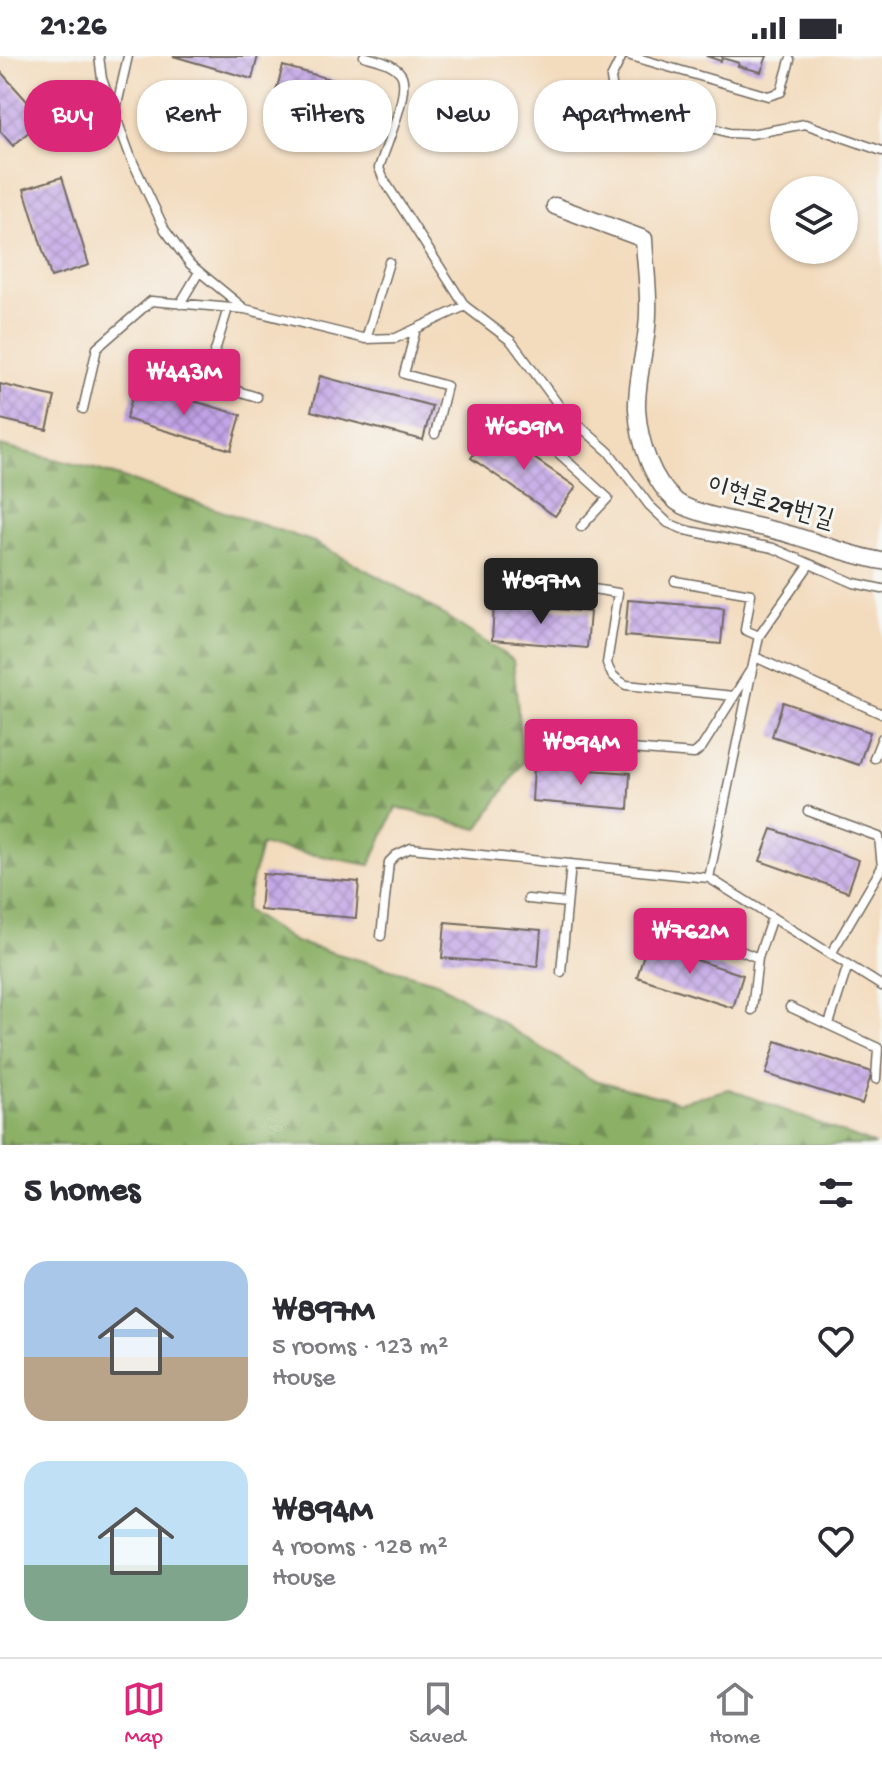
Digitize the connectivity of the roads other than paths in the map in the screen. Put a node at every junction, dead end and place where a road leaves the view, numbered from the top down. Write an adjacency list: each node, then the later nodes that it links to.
1 (99, 56): 7 (lane)
2 (128, 56): 8 (lane)
3 (364, 56): 15 (lane)
4 (622, 56): 10 (lane)
5 (631, 56): 6 (lane)
6 (790, 60)
7 (102, 80)
8 (121, 88)
9 (121, 131): 13 (lane)
10 (882, 151)
11 (555, 206): 25 (street, 이현로29번길)
12 (389, 262): 19 (lane)
13 (199, 272): 14 (lane); 17 (lane)
14 (180, 304): 16 (lane); 21 (lane)
15 (465, 306): 18 (lane); 22 (lane)
16 (228, 308): 17 (lane); 20 (lane)
17 (245, 309): 19 (lane)
18 (416, 329): 19 (lane); 23 (lane)
19 (366, 339)
20 (257, 397)
21 (83, 409)
22 (578, 425): 24 (lane); 26 (lane)
23 (435, 434)
24 (581, 527)
25 (882, 561)
26 (809, 565): 29 (lane); 30 (lane)
27 (525, 578): 33 (lane)
28 (675, 581): 30 (lane)
29 (882, 589)
30 (759, 636): 31 (lane)
31 (755, 657): 32 (lane); 34 (lane)
32 (752, 667): 33 (lane); 40 (lane)
33 (734, 696): 36 (lane)
34 (882, 714)
35 (882, 738): 37 (lane)
36 (567, 744)
37 (874, 758)
38 (808, 811): 46 (lane)
39 (571, 864): 40 (lane); 42 (lane); 44 (lane)
40 (709, 878): 43 (lane)
41 (528, 899): 42 (lane)
42 (567, 903): 49 (lane)
43 (772, 917): 46 (lane); 47 (lane)
44 (381, 936)
45 (713, 939): 47 (lane)
46 (831, 954): 48 (lane)
47 (758, 958): 52 (lane)
48 (848, 965): 50 (lane); 53 (lane)
49 (561, 972)
50 (882, 986)
51 (790, 1007): 53 (lane)
52 (752, 1010)
53 (829, 1024): 54 (lane)
54 (876, 1079)

